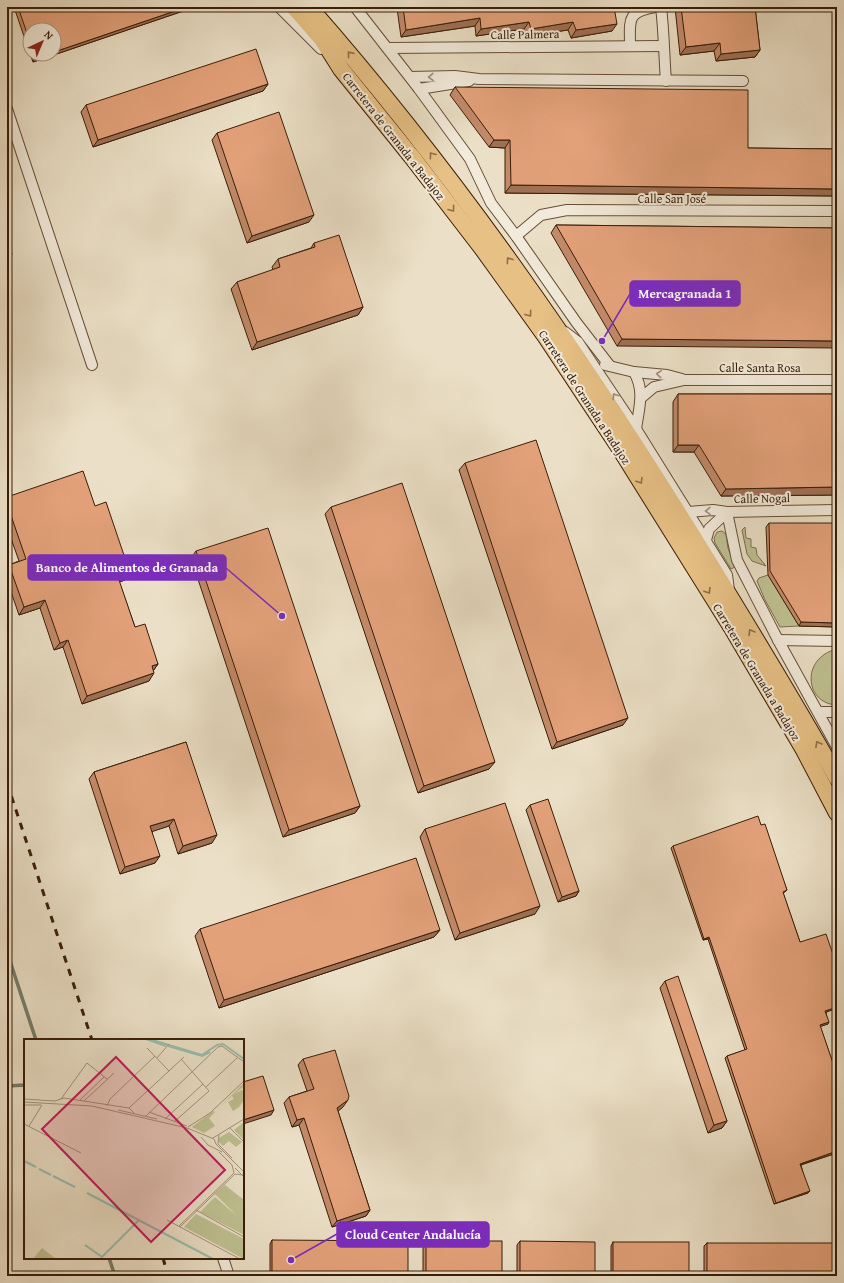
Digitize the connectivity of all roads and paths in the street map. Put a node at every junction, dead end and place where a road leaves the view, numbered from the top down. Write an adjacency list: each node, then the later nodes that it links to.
1 (279, 7): 10 (street)
2 (294, 7): 10 (highway, Carretera de Granada a Badajoz)
3 (309, 7): 19 (highway, Carretera de Granada a Badajoz, one-way to 3)
4 (355, 7): 9 (street)
5 (655, 7): 7 (street)
6 (661, 7): 8 (street)
7 (630, 46): 8 (street, Calle Palmera); 9 (street, Calle Palmera)
8 (663, 46): 13 (street)
9 (388, 48): 11 (street)
10 (341, 69): 39 (highway, Carretera de Granada a Badajoz, one-way to 39)
11 (410, 77): 12 (street, one-way to 11); 15 (street)
12 (479, 79): 13 (street); 15 (street)
13 (666, 80): 14 (street)
14 (743, 80)
15 (419, 89): 18 (street)
16 (7, 109): 21 (street)
17 (837, 211): 18 (street, Calle San José)
18 (516, 236): 22 (street)
19 (556, 324): 20 (street); 32 (highway, Carretera de Granada a Badajoz)
20 (594, 364): 22 (street, Calle Santa Rosa); 27 (street, one-way to 20)
21 (92, 365)
22 (610, 366): 23 (street, Calle Santa Rosa)
23 (634, 372): 24 (street, Calle Santa Rosa, one-way to 23); 26 (street)
24 (684, 380): 25 (street, Calle Santa Rosa); 26 (street, Calle Santa Rosa)
25 (837, 380)
26 (641, 398): 27 (street)
27 (636, 429): 29 (street)
28 (837, 510): 30 (street, Calle Nogal)
29 (688, 512): 30 (street, Calle Nogal, one-way to 29); 31 (street)
30 (727, 512): 31 (street); 33 (street)
31 (706, 540): 32 (street)
32 (730, 597): 38 (highway, Carretera de Granada a Badajoz, one-way to 32)
33 (778, 640): 34 (street); 35 (street)
34 (837, 641)
35 (819, 712): 36 (street); 37 (street)
36 (837, 712)
37 (837, 748)
38 (837, 778)
39 (837, 814)
40 (223, 1259): 41 (street)
41 (229, 1276)

